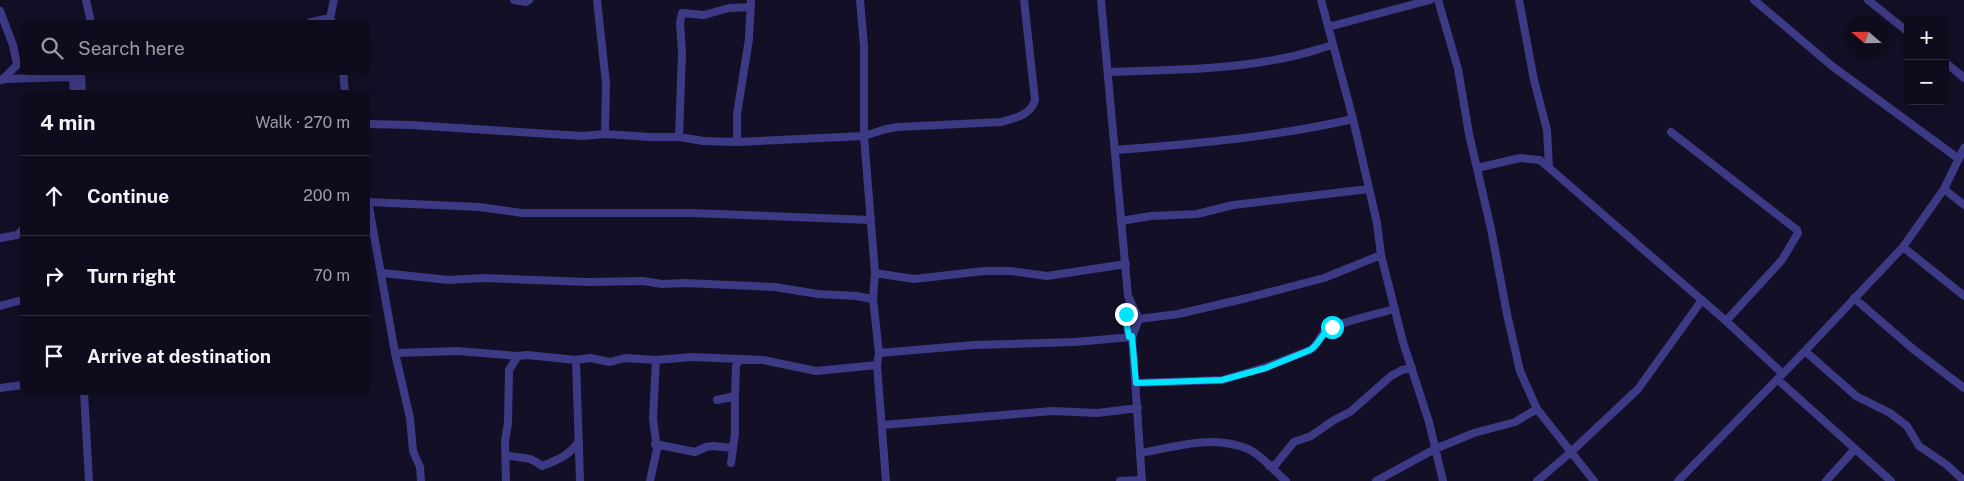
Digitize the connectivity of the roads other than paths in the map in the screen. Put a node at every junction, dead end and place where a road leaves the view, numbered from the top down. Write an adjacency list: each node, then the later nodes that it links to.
1 (86, 0): 17 (street)
2 (334, 0): 18 (street)
3 (514, 0): 4 (street)
4 (529, 0)
5 (597, 0): 34 (street)
6 (860, 0): 35 (street)
7 (1024, 0): 35 (street)
8 (1101, 0): 23 (street)
9 (1321, 0): 19 (street)
10 (1430, 0): 19 (street)
11 (1438, 0): 42 (street)
12 (1520, 0): 41 (street)
13 (1754, 0): 40 (street)
14 (1868, 0): 20 (street)
15 (751, 4): 36 (street); 37 (street)
16 (0, 11): 27 (street)
17 (91, 20)
18 (331, 20)
19 (1328, 27): 21 (street)
20 (1904, 29)
21 (1333, 45): 23 (street); 31 (street)
22 (1949, 65): 26 (street)
23 (1108, 72): 39 (street)
24 (79, 75): 27 (street); 28 (street); 29 (street)
25 (343, 75): 30 (street)
26 (1964, 78)
27 (2, 80)
28 (75, 90)
29 (82, 90)
30 (342, 90)
31 (1353, 119): 39 (street); 43 (street)
32 (370, 124): 34 (street)
33 (1671, 132): 66 (street)
34 (605, 134): 36 (street)
35 (864, 136): 37 (street); 48 (street)
36 (679, 137): 37 (street)
37 (736, 142)
38 (1964, 148): 40 (street)
39 (1115, 150): 49 (street)
40 (1959, 159): 44 (street)
41 (1550, 167): 42 (street); 61 (street)
42 (1477, 168): 86 (street)
43 (1369, 189): 49 (street); 53 (street)
44 (1944, 189): 46 (street); 52 (street)
45 (370, 201): 48 (street)
46 (1964, 205)
47 (370, 211): 55 (street)
48 (870, 220): 56 (street)
49 (1121, 221): 54 (street)
50 (20, 232): 51 (street)
51 (0, 238)
52 (1903, 247): 57 (street); 58 (street)
53 (1380, 256): 64 (street); 65 (street)
54 (1126, 264): 56 (street); 60 (street)
55 (382, 273): 59 (street); 69 (street)
56 (875, 273): 59 (street)
57 (1964, 296)
58 (1854, 298): 68 (street); 81 (street)
59 (873, 299): 70 (street)
60 (1130, 300): 65 (street); 67 (street)
61 (1702, 300): 66 (street); 93 (street)
62 (20, 301): 63 (street)
63 (0, 306)
64 (1395, 309): 76 (street); 78 (street)
65 (1139, 319): 67 (street)
66 (1726, 321): 77 (street)
67 (1131, 337): 70 (street); 78 (street)
68 (1805, 351): 77 (street); 98 (street)
69 (395, 353): 71 (street); 100 (street)
70 (879, 353): 75 (street)
71 (518, 356): 73 (street); 95 (street)
72 (740, 359): 74 (street); 75 (street); 83 (street)
73 (576, 360): 74 (street); 88 (street)
74 (656, 360): 89 (street)
75 (877, 365): 87 (street)
76 (1412, 368): 91 (street); 97 (street)
77 (1780, 376): 92 (street); 112 (street)
78 (1136, 383): 85 (street)
79 (20, 384): 80 (street)
80 (0, 388)
81 (1964, 388)
82 (84, 395): 99 (street)
83 (735, 396): 84 (street); 90 (street)
84 (716, 400)
85 (1138, 408): 87 (street); 94 (street)
86 (1537, 409): 91 (street); 93 (street)
87 (882, 425): 104 (street)
88 (579, 441): 95 (street); 102 (street)
89 (655, 444): 90 (street); 103 (street)
90 (734, 448): 96 (street)
91 (1435, 448): 108 (street); 109 (street)
92 (1855, 449): 113 (street); 114 (street)
93 (1571, 452): 110 (street); 111 (street)
94 (1140, 453): 97 (street); 106 (street)
95 (506, 455): 101 (street)
96 (731, 463)
97 (1269, 466): 107 (street)
98 (1963, 480)
99 (89, 481)
100 (421, 481)
101 (506, 481)
102 (580, 481)
103 (650, 481)
104 (886, 481)
105 (1120, 481): 106 (street)
106 (1142, 481)
107 (1286, 481)
108 (1376, 481)
109 (1443, 481)
110 (1537, 481)
111 (1594, 481)
112 (1678, 481)
113 (1826, 481)
114 (1891, 481)

